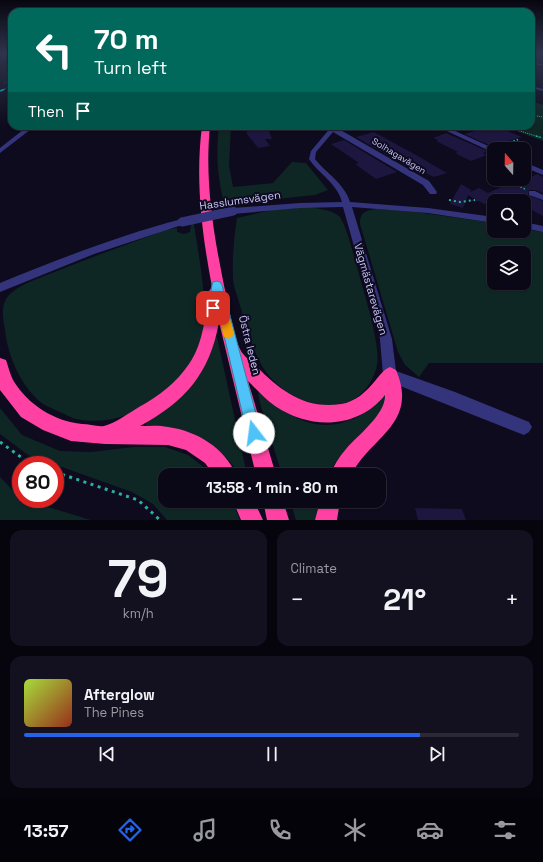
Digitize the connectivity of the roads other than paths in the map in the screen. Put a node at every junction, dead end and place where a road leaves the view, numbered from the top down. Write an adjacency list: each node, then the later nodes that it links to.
1 (27, 130): 7 (street)
2 (205, 130): 17 (highway, Östra leden)
3 (332, 130): 13 (street, Vägmästarevägen)
4 (338, 130): 10 (street, Solhagavägen)
5 (448, 130): 6 (street)
6 (487, 148)
7 (0, 152)
8 (531, 167): 9 (street)
9 (543, 173)
10 (433, 192)
11 (532, 193): 12 (street)
12 (543, 198)
13 (347, 204): 14 (street, Hasslumsvägen); 18 (street, Hasslumsvägen, bridge); 21 (street, Vägmästarevägen)
14 (487, 219)
15 (531, 226): 16 (street)
16 (543, 229)
17 (217, 285): 19 (highway, Östra leden); 23 (highway)
18 (0, 288)
19 (233, 354): 21 (highway); 25 (highway, Östra leden)
20 (0, 365): 23 (highway)
21 (390, 376): 22 (street); 26 (highway)
22 (524, 427)
23 (105, 435): 24 (highway)
24 (221, 468)
25 (264, 468)
26 (342, 468)
27 (246, 508): 30 (highway)
28 (275, 508): 31 (highway)
29 (329, 508): 32 (highway)
30 (252, 520)
31 (278, 520)
32 (326, 520)

